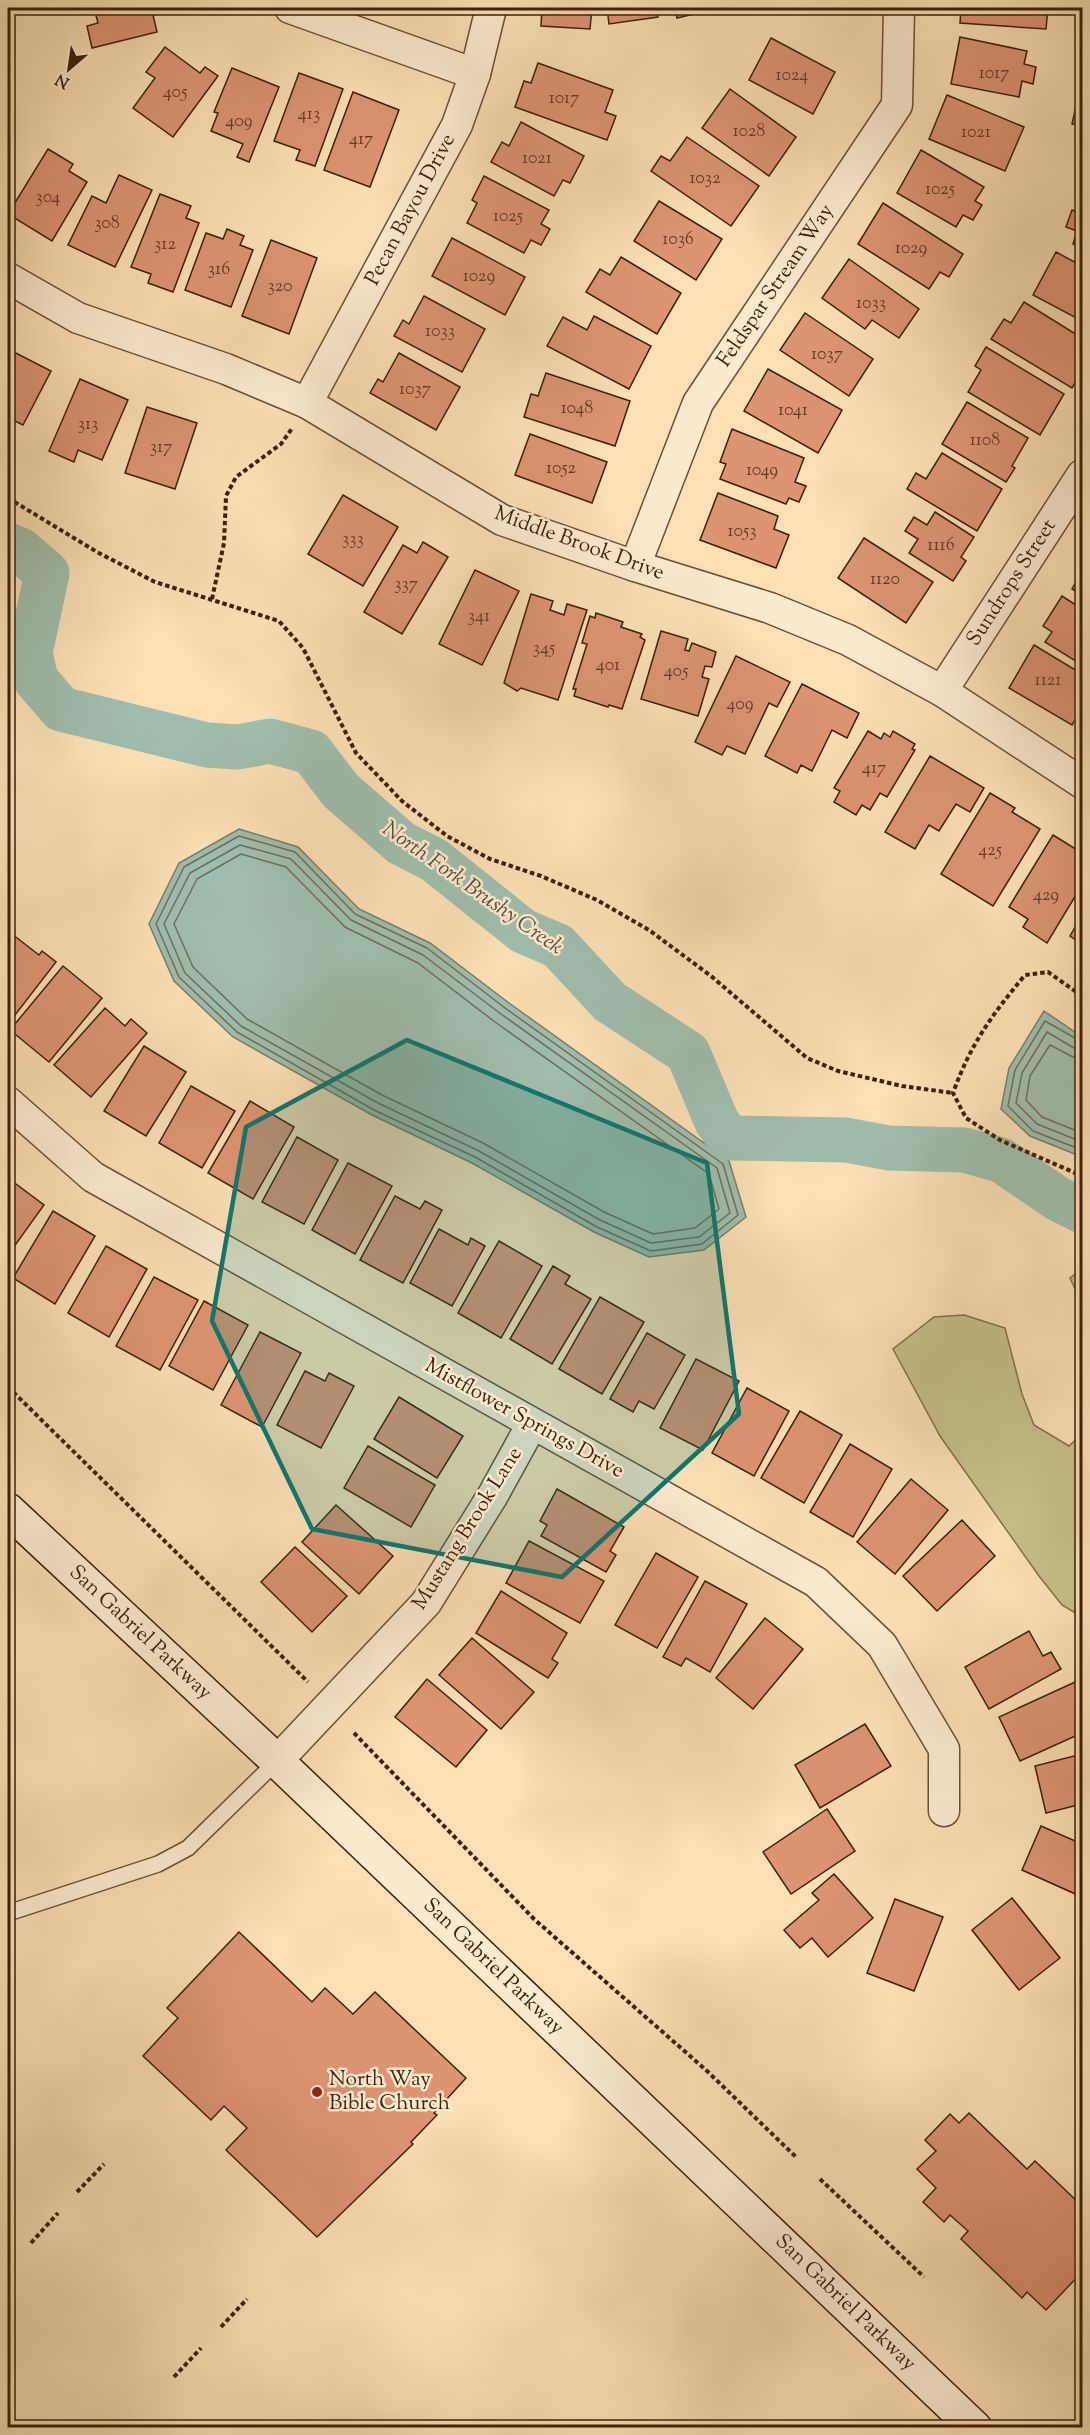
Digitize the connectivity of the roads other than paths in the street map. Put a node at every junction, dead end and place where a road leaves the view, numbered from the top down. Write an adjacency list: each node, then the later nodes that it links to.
1 (290, 8): 4 (street)
2 (491, 8): 4 (street, Pecan Bayou Drive)
3 (899, 8): 8 (street, Feldspar Stream Way)
4 (475, 74): 6 (street, Pecan Bayou Drive)
5 (8, 278): 6 (street, Middle Brook Drive)
6 (300, 415): 8 (street, Middle Brook Drive)
7 (1083, 476): 9 (street, Sundrops Street)
8 (634, 566): 9 (street, Middle Brook Drive)
9 (942, 691): 10 (street, Middle Brook Drive)
10 (1083, 783)
11 (8, 1102): 12 (street, Mistflower Springs Drive)
12 (532, 1424): 14 (street, Mustang Brook Lane); 15 (street, Mistflower Springs Drive)
13 (8, 1510): 14 (street, San Gabriel Parkway)
14 (277, 1761): 16 (lane); 17 (street, San Gabriel Parkway)
15 (945, 1811)
16 (8, 1913)
17 (975, 2427)

